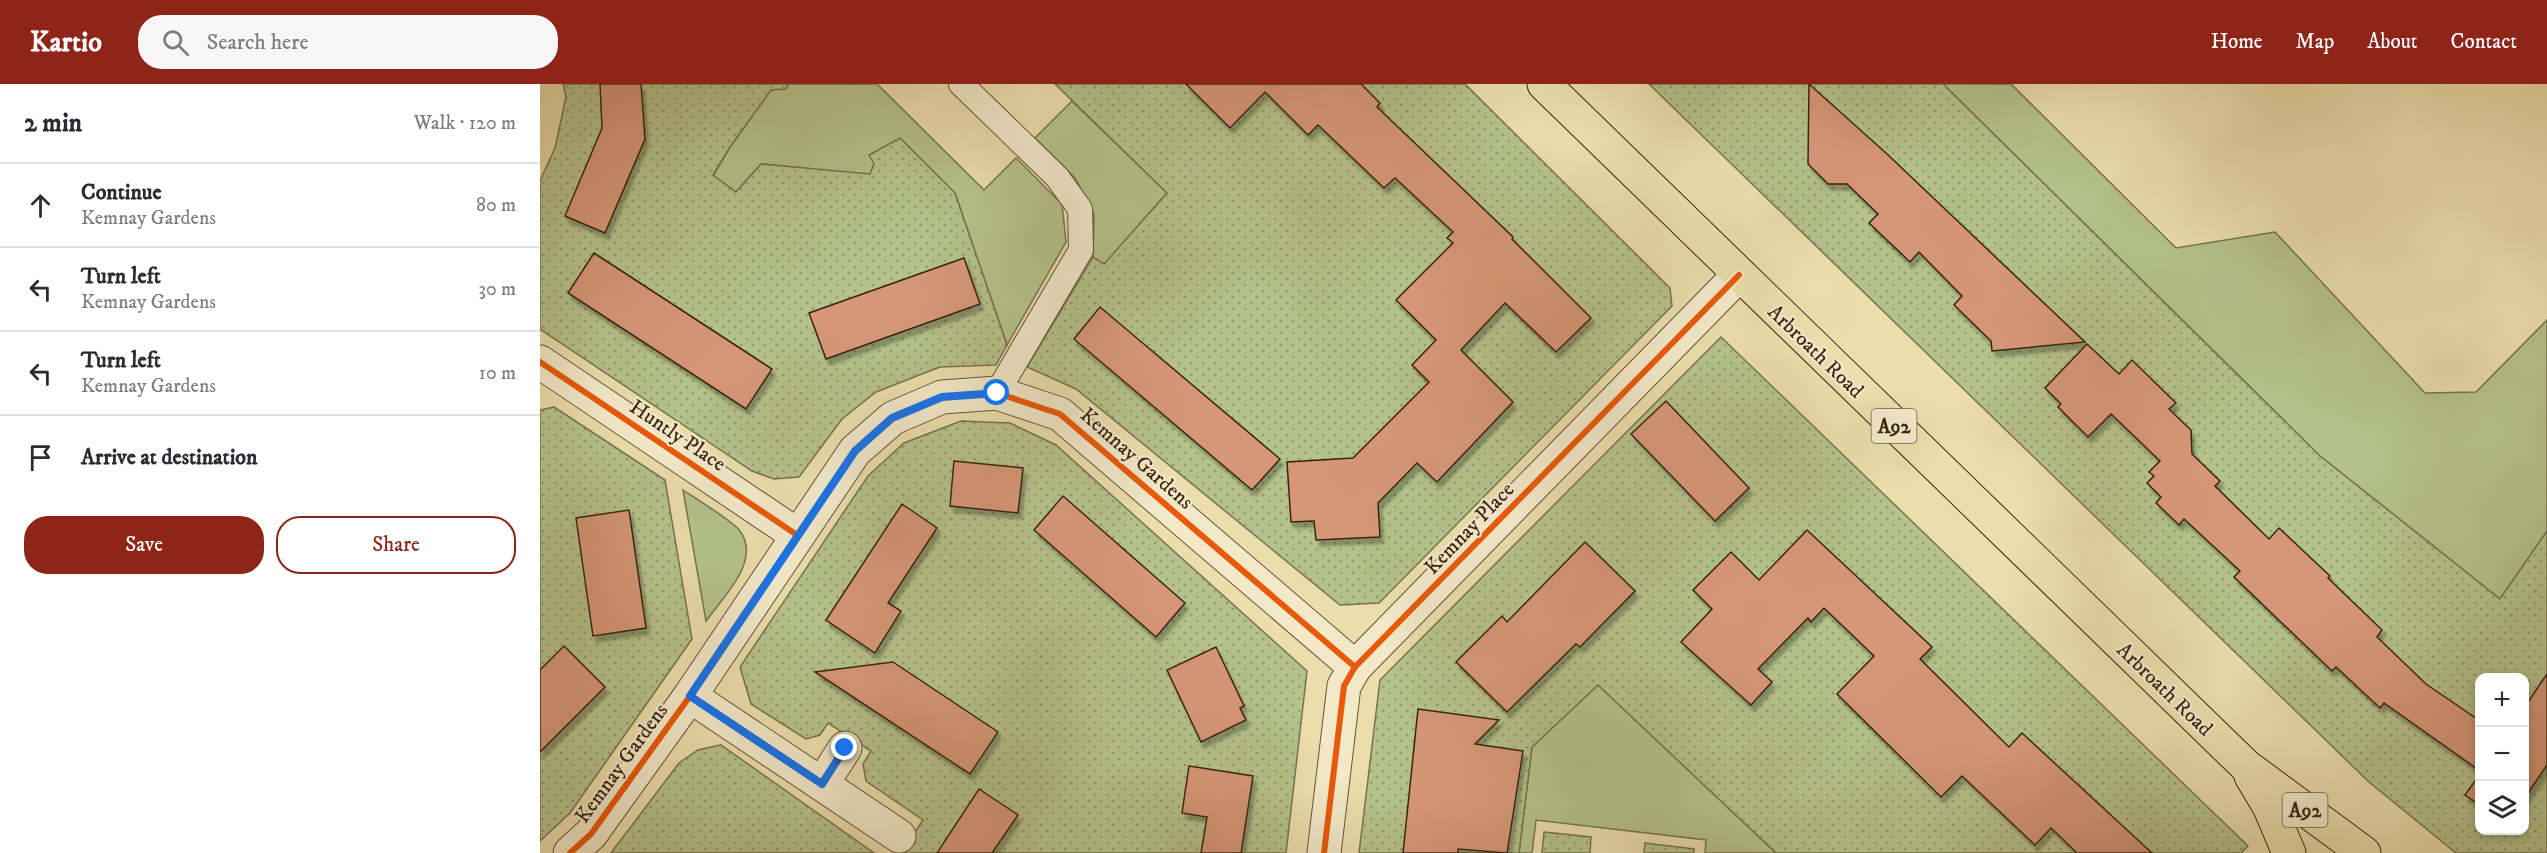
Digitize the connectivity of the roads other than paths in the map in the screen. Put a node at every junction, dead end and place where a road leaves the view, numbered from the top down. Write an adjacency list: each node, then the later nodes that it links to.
1 (961, 84): 5 (lane)
2 (1544, 84): 3 (main road, Arbroath Road / A92)
3 (1739, 275): 7 (street, Kemnay Place); 10 (main road, Arbroath Road / A92)
4 (540, 362): 6 (street, Huntly Place)
5 (997, 393): 6 (street, Kemnay Gardens); 7 (street, Kemnay Gardens)
6 (797, 535): 8 (street, Kemnay Gardens)
7 (1355, 667): 14 (street, Kemnay Place)
8 (690, 696): 11 (street, Kemnay Gardens); 13 (street, Kemnay Gardens)
9 (845, 748): 11 (street)
10 (2246, 766): 15 (main road, Arbroath Road / A92); 16 (main road, Arbroath Road / A92)
11 (822, 784): 12 (street, Kemnay Gardens)
12 (899, 836)
13 (570, 853)
14 (1323, 853)
15 (2289, 853)
16 (2364, 853)

